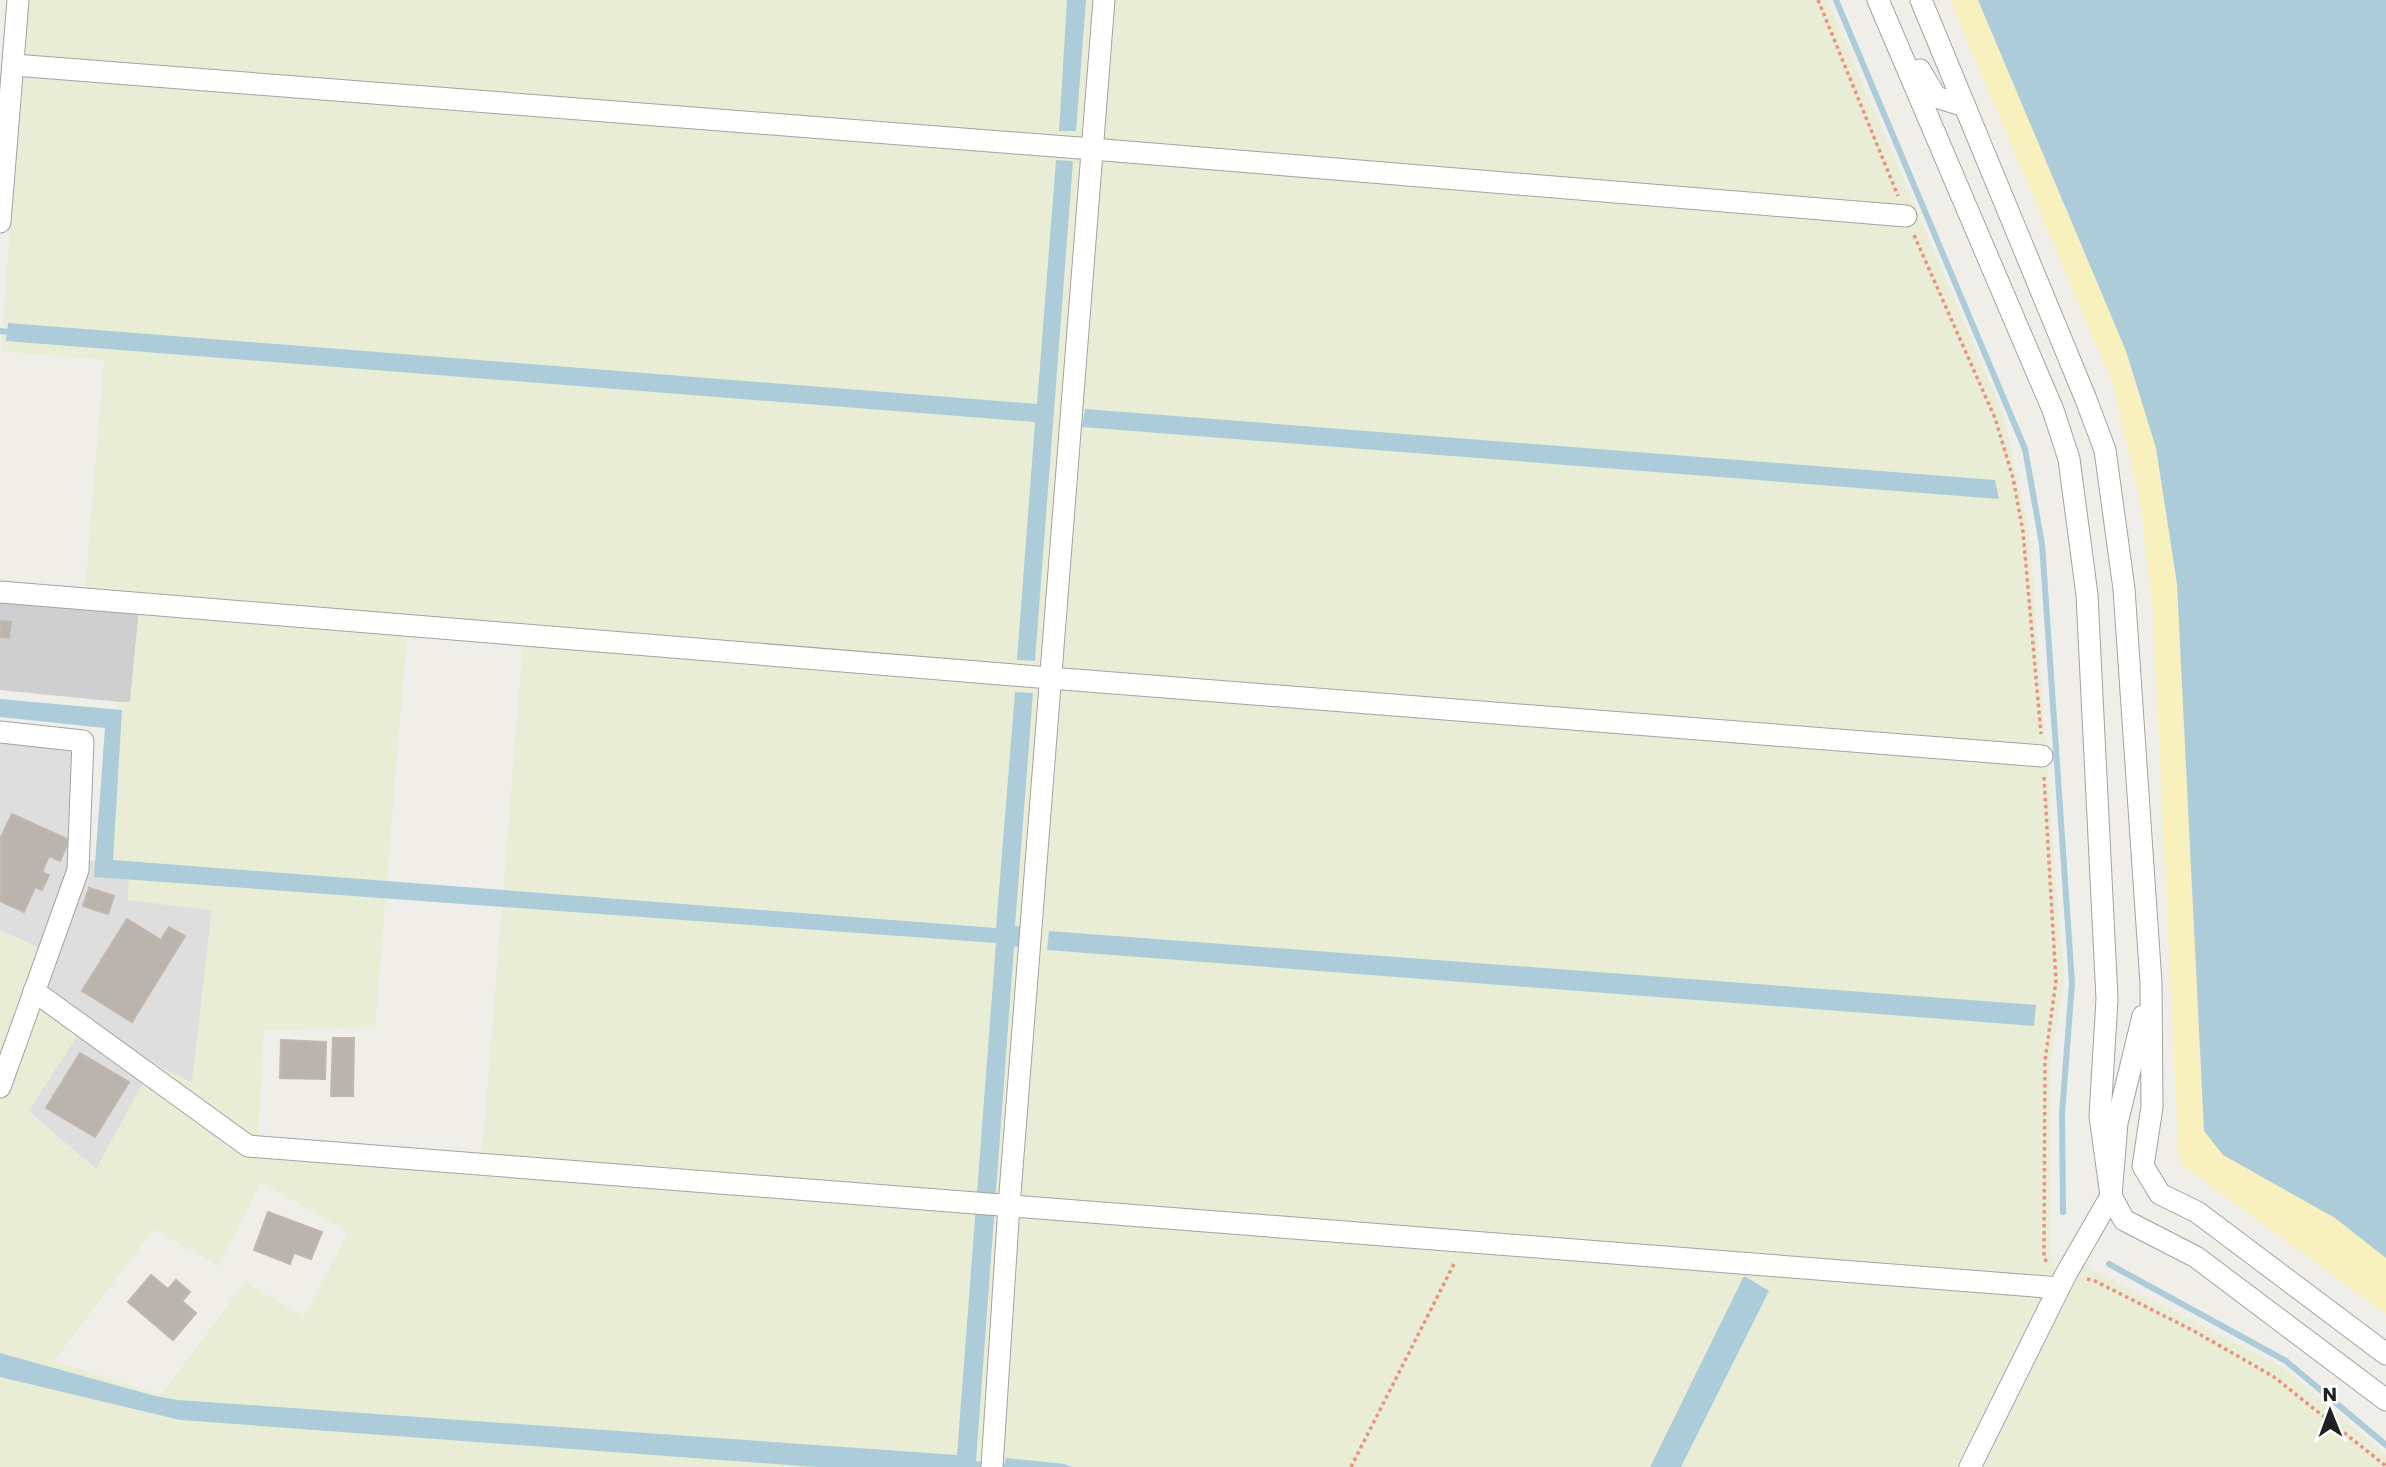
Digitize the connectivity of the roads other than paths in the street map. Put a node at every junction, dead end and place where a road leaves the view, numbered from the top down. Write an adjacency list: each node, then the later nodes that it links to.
1 (18, 0): 5 (street)
2 (1104, 0): 7 (street)
3 (1921, 0): 6 (street)
4 (1879, 1): 6 (street); 18 (street)
5 (14, 65): 7 (street); 9 (street)
6 (1965, 106): 14 (street)
7 (1092, 149): 8 (street); 11 (street)
8 (1906, 216)
9 (0, 222)
10 (0, 592): 11 (street)
11 (1050, 678): 13 (street); 19 (street)
12 (0, 732): 15 (street)
13 (2042, 756)
14 (2151, 983): 18 (street); 21 (street)
15 (34, 991): 16 (street); 19 (street)
16 (7, 1046): 17 (street)
17 (0, 1087)
18 (2111, 1196): 20 (street); 22 (street)
19 (1009, 1206): 20 (street); 23 (street)
20 (2063, 1281): 24 (street)
21 (2386, 1354)
22 (2386, 1400)
23 (992, 1464)
24 (1970, 1467)

